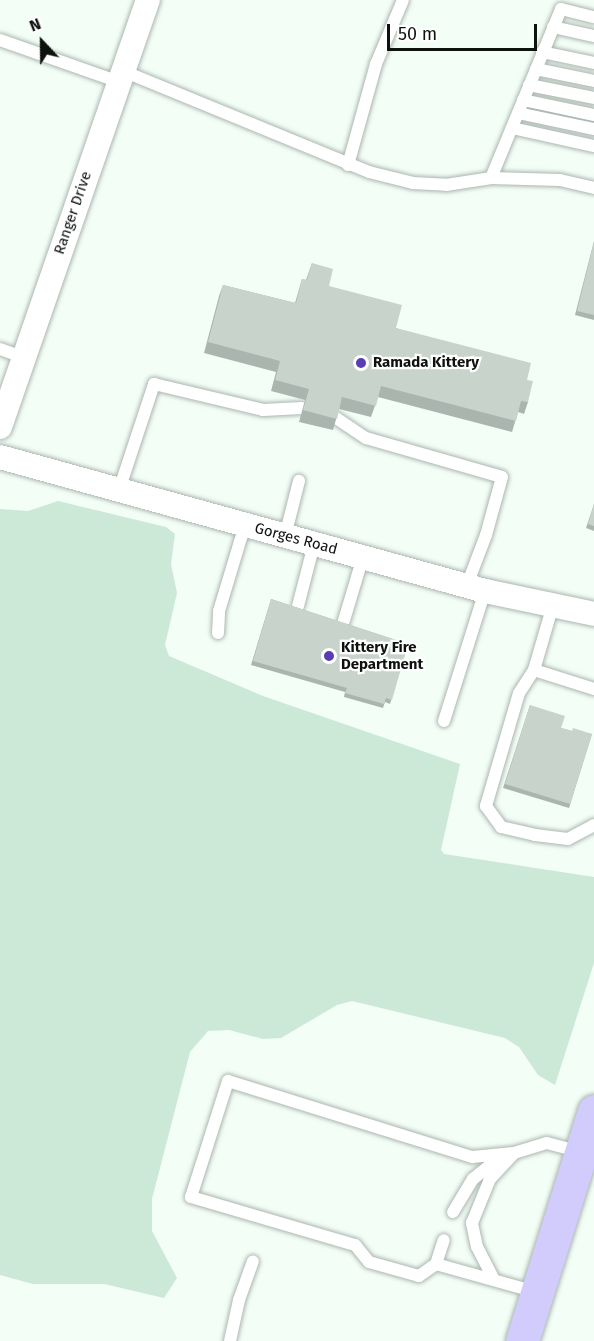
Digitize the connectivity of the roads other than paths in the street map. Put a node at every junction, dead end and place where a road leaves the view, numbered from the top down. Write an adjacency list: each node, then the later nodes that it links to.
1 (148, 0): 10 (street, Ranger Drive)
2 (403, 0): 20 (lane)
3 (594, 17): 4 (lane)
4 (553, 27): 5 (lane); 7 (lane)
5 (594, 36)
6 (0, 40): 10 (lane)
7 (542, 52): 8 (lane); 9 (lane)
8 (594, 63)
9 (536, 69): 11 (lane); 12 (lane)
10 (121, 77): 20 (lane); 23 (street, Ranger Drive)
11 (594, 81)
12 (529, 85): 13 (lane); 14 (lane)
13 (594, 98)
14 (523, 100): 15 (lane); 16 (lane)
15 (518, 113): 17 (lane); 18 (lane)
16 (594, 115)
17 (512, 128): 19 (lane); 21 (lane)
18 (594, 129)
19 (594, 146)
20 (348, 165): 21 (lane)
21 (491, 178): 22 (lane)
22 (594, 188)
23 (11, 353): 26 (street, Ranger Drive)
24 (303, 408): 29 (lane)
25 (336, 418): 34 (lane)
26 (0, 427)
27 (0, 457): 29 (street, Gorges Road)
28 (299, 481): 31 (lane)
29 (119, 490): 30 (street, Gorges Road)
30 (245, 525): 31 (street, Gorges Road); 39 (lane)
31 (285, 536): 32 (street, Gorges Road)
32 (314, 544): 33 (street, Gorges Road); 36 (lane)
33 (363, 557): 34 (street, Gorges Road); 38 (lane)
34 (476, 588): 35 (street, Gorges Road); 42 (lane)
35 (553, 605): 37 (street, Gorges Road); 40 (lane)
36 (298, 606)
37 (594, 614)
38 (342, 627)
39 (218, 633)
40 (534, 670): 41 (lane); 43 (lane)
41 (594, 689)
42 (444, 721)
43 (594, 825)
44 (594, 1111): 46 (main road)
45 (508, 1154): 46 (lane); 47 (lane); 50 (lane); 51 (lane)
46 (588, 1154): 52 (main road)
47 (453, 1212)
48 (444, 1240): 50 (lane)
49 (253, 1261): 53 (lane)
50 (436, 1264): 51 (lane)
51 (494, 1281): 52 (lane)
52 (537, 1292): 54 (main road)
53 (230, 1341)
54 (522, 1341)

